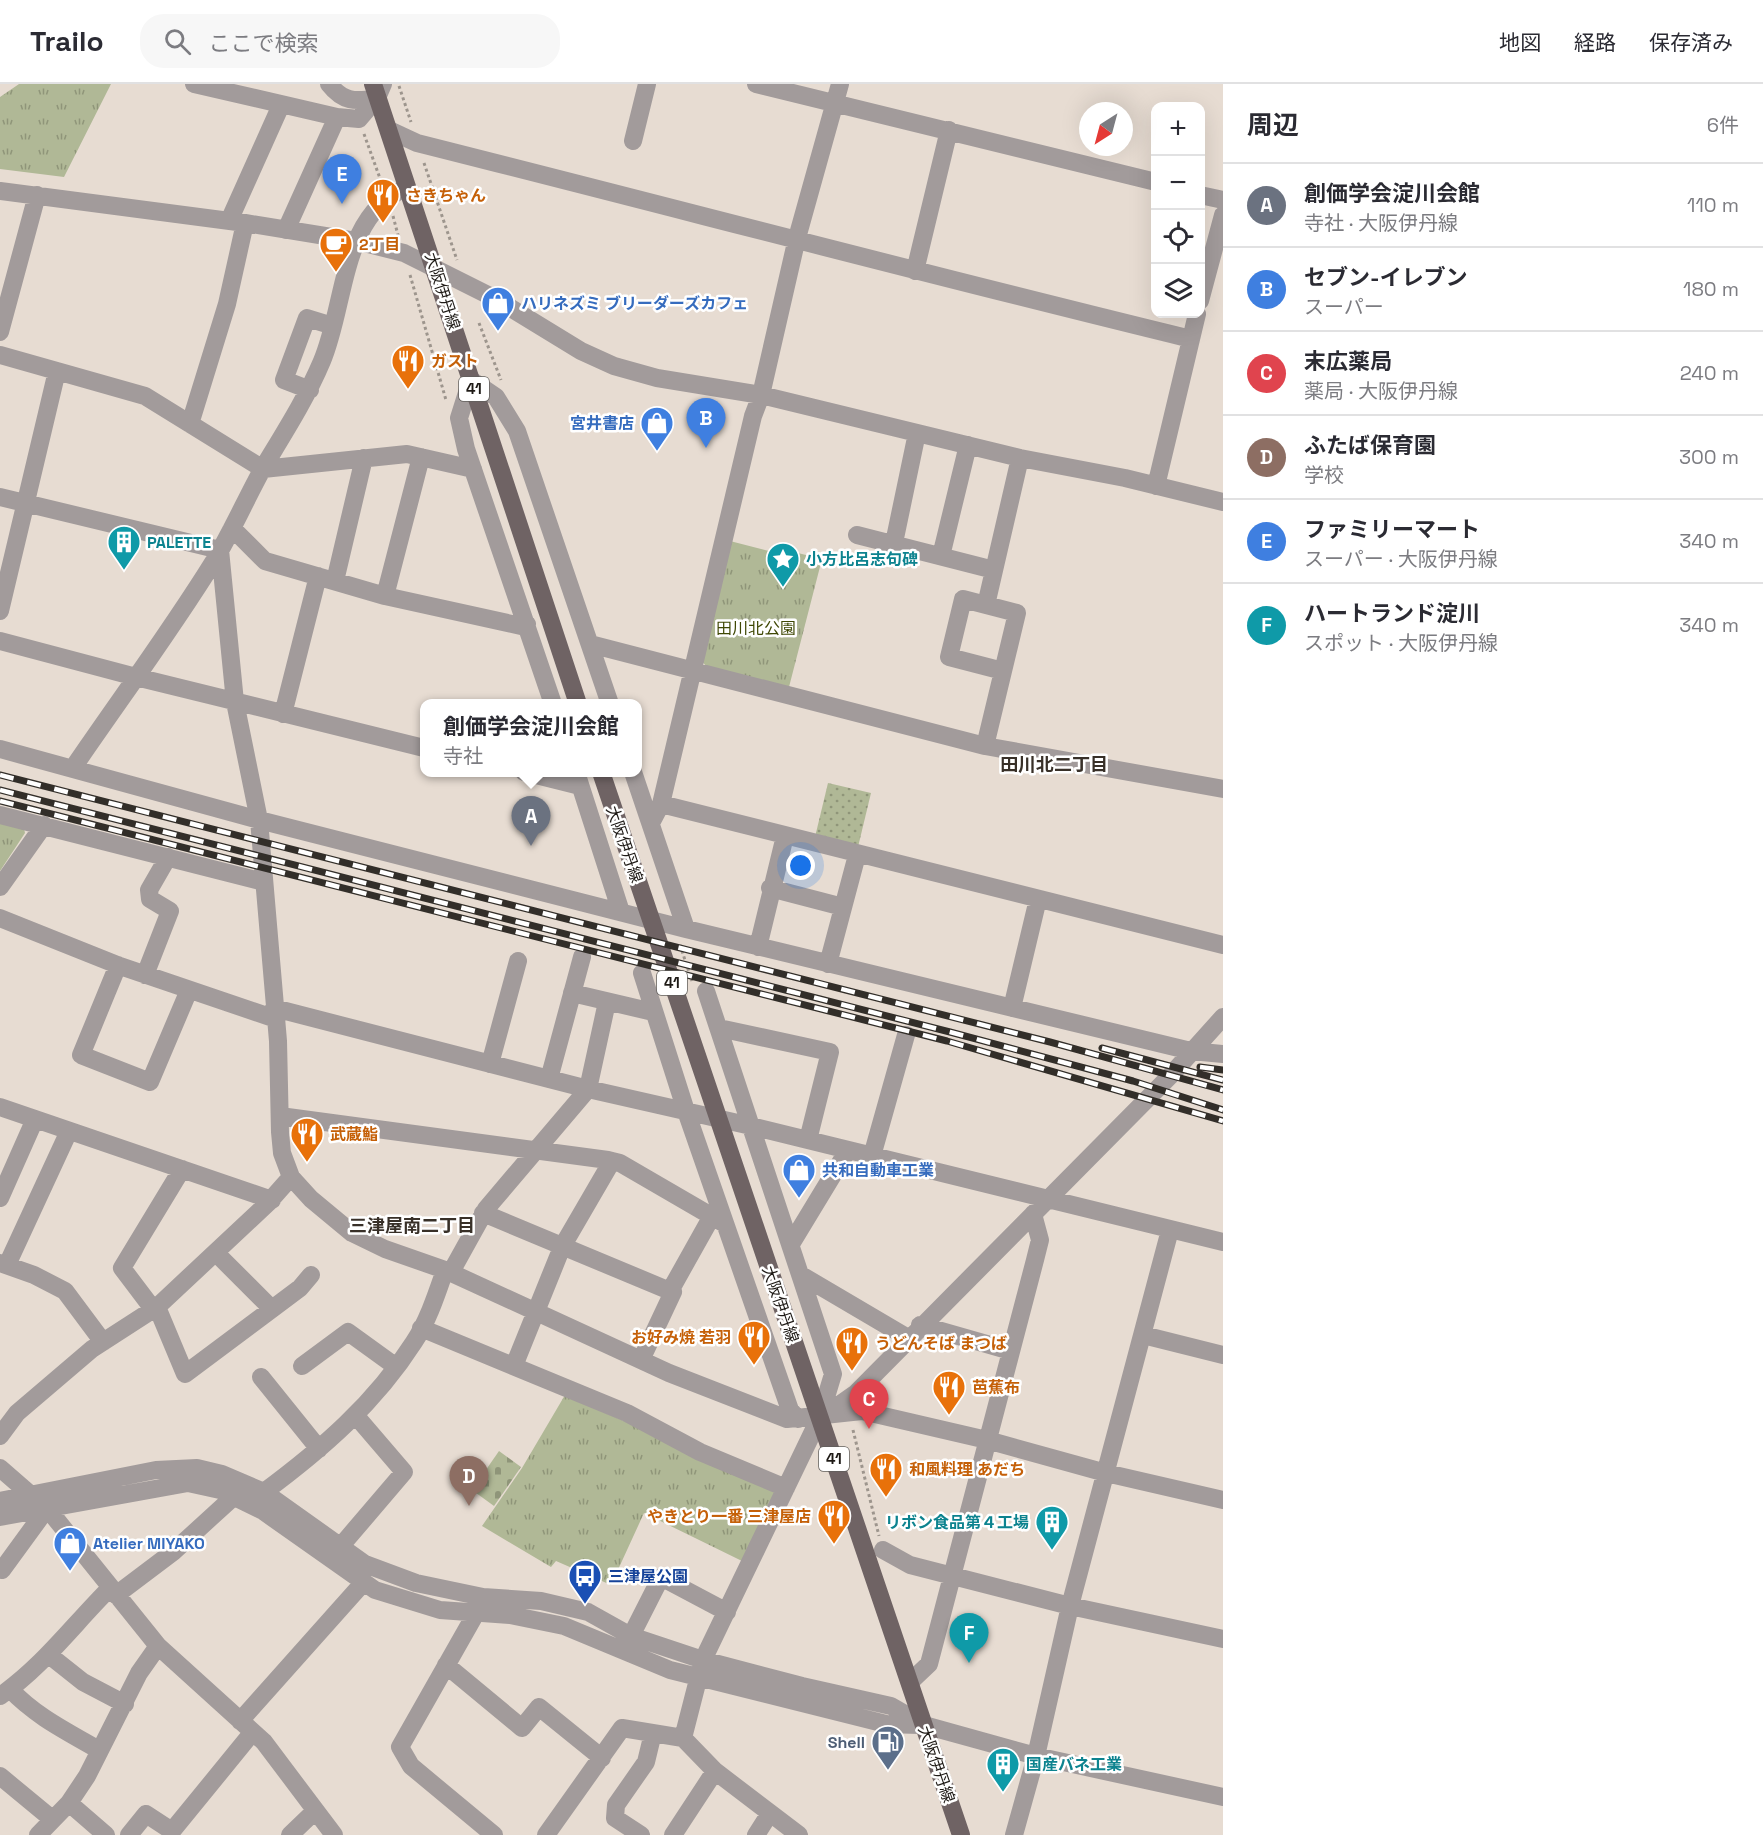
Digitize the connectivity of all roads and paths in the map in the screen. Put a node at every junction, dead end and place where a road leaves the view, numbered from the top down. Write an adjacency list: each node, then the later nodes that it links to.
1 (329, 84): 7 (street)
2 (399, 84): 14 (path)
3 (647, 84): 13 (street)
4 (756, 84): 8 (street)
5 (840, 84): 8 (street)
6 (203, 85): 9 (street)
7 (378, 89): 10 (street); 11 (main road, 大阪伊丹線 / 41)
8 (836, 103): 12 (street); 24 (street)
9 (281, 105): 10 (street); 22 (street)
10 (337, 117): 23 (street)
11 (388, 130): 14 (street); 16 (main road, 大阪伊丹線 / 41)
12 (949, 130): 15 (street); 28 (street)
13 (633, 141)
14 (417, 143): 24 (street); 26 (path)
15 (1151, 181)
16 (406, 188): 25 (street); 27 (main road, 大阪伊丹線 / 41)
17 (0, 190): 18 (street)
18 (37, 195): 22 (street); 34 (street)
19 (1205, 196): 20 (street)
20 (1223, 200)
21 (1223, 215): 30 (street)
22 (237, 222): 23 (street); 43 (street)
23 (286, 230): 25 (street)
24 (797, 238): 28 (street); 41 (street)
25 (356, 241): 27 (street); 33 (street)
26 (457, 260)
27 (436, 267): 38 (main road, 大阪伊丹線 / 41); 41 (street)
28 (915, 271): 35 (street)
29 (410, 274): 42 (path)
30 (1205, 282)
31 (1196, 318): 35 (street)
32 (479, 323): 40 (path)
33 (333, 326): 39 (street); 39 (street)
34 (0, 332)
35 (1191, 339): 51 (street)
36 (0, 355): 37 (street)
37 (57, 371): 43 (street); 54 (street)
38 (471, 380): 50 (street); 67 (street); 72 (main road, 大阪伊丹線 / 41)
39 (310, 390): 49 (street)
40 (504, 390)
41 (760, 396): 44 (street); 68 (street)
42 (447, 402)
43 (190, 424): 49 (street)
44 (917, 433): 45 (street); 57 (street)
45 (968, 445): 48 (street); 59 (street)
46 (421, 457): 47 (street); 50 (street); 62 (street)
47 (364, 458): 49 (street); 61 (street)
48 (1020, 458): 51 (street); 60 (street)
49 (263, 469): 55 (street)
50 (472, 469): 65 (street)
51 (1156, 486): 53 (street)
52 (0, 497): 54 (street)
53 (1223, 502)
54 (26, 504): 58 (street); 64 (street)
55 (232, 528): 58 (street); 61 (street)
56 (857, 535): 57 (street)
57 (894, 543): 59 (street)
58 (220, 550): 70 (street); 74 (street)
59 (941, 556): 60 (street)
60 (994, 570): 63 (street)
61 (326, 579): 62 (street); 75 (street)
62 (385, 596): 65 (street)
63 (986, 605): 69 (street); 69 (street)
64 (0, 611)
65 (527, 624): 71 (street)
66 (0, 640): 70 (street)
67 (590, 644): 68 (street); 73 (street)
68 (690, 671): 76 (street); 85 (street)
69 (1003, 671): 76 (street)
70 (136, 677): 74 (street); 79 (street)
71 (551, 699)
72 (577, 699)
73 (608, 699)
74 (235, 702): 75 (street); 87 (street)
75 (283, 714): 77 (street)
76 (985, 746): 84 (street)
77 (420, 747)
78 (0, 749): 79 (street)
79 (73, 768): 87 (street)
80 (563, 777): 83 (street)
81 (603, 777): 168 (main road, 大阪伊丹線 / 41)
82 (635, 777): 88 (street)
83 (578, 779): 98 (street)
84 (1223, 789)
85 (661, 804): 88 (street); 90 (street)
86 (0, 815): 89 (street)
87 (259, 820): 93 (street); 98 (street)
88 (651, 823): 100 (street)
89 (44, 825): 92 (street); 94 (street)
90 (785, 836): 91 (street); 95 (street)
91 (857, 855): 96 (street); 97 (street)
92 (168, 857): 93 (street); 108 (street)
93 (264, 882): 115 (street)
94 (0, 887)
95 (771, 888): 97 (street); 102 (street)
96 (1038, 899): 101 (street); 113 (street)
97 (843, 907): 105 (street)
98 (621, 912): 100 (street)
99 (0, 918): 106 (street)
100 (682, 935): 102 (street); 109 (path)
101 (1223, 945)
102 (758, 947): 105 (street)
103 (582, 957): 111 (street)
104 (518, 961): 121 (street)
105 (828, 964): 113 (street)
106 (118, 965): 108 (street); 110 (street)
107 (642, 973): 114 (street)
108 (145, 975): 110 (street)
109 (700, 988): 117 (street)
110 (189, 990): 115 (street)
111 (572, 993): 112 (street); 122 (street)
112 (607, 1002): 114 (street); 123 (street)
113 (1012, 1008): 119 (street)
114 (653, 1012): 125 (street)
115 (275, 1013): 121 (street); 126 (street)
116 (1223, 1017): 119 (street)
117 (719, 1028): 128 (street); 130 (street)
118 (906, 1035): 133 (street)
119 (1191, 1051): 120 (street); 139 (street)
120 (1223, 1054)
121 (490, 1064): 122 (street)
122 (549, 1079): 123 (street)
123 (588, 1089): 125 (street); 132 (street)
124 (0, 1107): 127 (street)
125 (686, 1111): 128 (street); 142 (street)
126 (280, 1116): 132 (street); 136 (street)
127 (35, 1119): 129 (street); 137 (street)
128 (751, 1126): 130 (street); 145 (street)
129 (69, 1131): 135 (street); 148 (street)
130 (808, 1140): 131 (street)
131 (848, 1150): 133 (street); 145 (street)
132 (536, 1151): 134 (street); 140 (street)
133 (872, 1156): 139 (street)
134 (612, 1161): 142 (street); 146 (street)
135 (182, 1169): 138 (street); 153 (street)
136 (291, 1177): 138 (street); 149 (street)
137 (0, 1198)
138 (272, 1200): 147 (street)
139 (1047, 1200): 141 (street); 143 (street)
140 (483, 1213): 146 (street); 149 (street)
141 (1033, 1214): 157 (street); 160 (street)
142 (718, 1220): 152 (street); 169 (street)
143 (1170, 1230): 144 (street); 158 (street)
144 (1223, 1242)
145 (791, 1244): 151 (street)
146 (562, 1247): 152 (street); 155 (street)
147 (216, 1253): 153 (street); 154 (street)
148 (4, 1264): 159 (street)
149 (448, 1271): 155 (street); 156 (street)
150 (311, 1275): 154 (street)
151 (801, 1275): 157 (street); 168 (street)
152 (671, 1290): 162 (street)
153 (155, 1308): 154 (street); 159 (street)
154 (272, 1309)
155 (536, 1312): 162 (street); 165 (street)
156 (421, 1328): 164 (street); 165 (street)
157 (914, 1332): 160 (street); 168 (street)
158 (1143, 1335): 161 (street); 174 (street)
159 (103, 1342): 170 (street)
160 (1011, 1351): 171 (street)
161 (1223, 1355)
162 (641, 1360): 169 (street)
163 (302, 1366): 164 (street)
164 (395, 1366): 167 (street)
165 (514, 1366): 175 (street)
166 (261, 1377): 172 (street)
167 (356, 1416): 172 (street); 181 (street)
168 (820, 1418): 169 (street); 171 (street); 175 (street); 197 (main road, 大阪伊丹線 / 41)
169 (798, 1419)
170 (4, 1423)
171 (987, 1440): 174 (street); 184 (street)
172 (319, 1449): 176 (street)
173 (0, 1468): 179 (street)
174 (1106, 1473): 177 (street); 188 (street)
175 (786, 1488): 189 (street)
176 (249, 1491): 179 (street); 181 (street); 185 (street); 186 (street)
177 (1223, 1500)
178 (0, 1502): 179 (street)
179 (40, 1503): 180 (street); 183 (street); 186 (street)
180 (0, 1517)
181 (340, 1547): 187 (street)
182 (883, 1550): 184 (street)
183 (2, 1570)
184 (952, 1574): 188 (street); 197 (street)
185 (363, 1583): 190 (street); 201 (street)
186 (113, 1591): 193 (street); 194 (street)
187 (483, 1597): 190 (street); 191 (street)
188 (1070, 1606): 192 (street); 205 (street)
189 (728, 1612): 191 (street); 196 (street)
190 (476, 1614): 195 (street); 196 (street)
191 (631, 1636): 196 (street)
192 (1223, 1638)
193 (158, 1646): 199 (street); 201 (street)
194 (49, 1655): 198 (street); 199 (street)
195 (446, 1665): 206 (street); 219 (street)
196 (701, 1669): 200 (street); 203 (street)
197 (910, 1682): 200 (main road, 大阪伊丹線 / 41)
198 (5, 1693): 204 (street)
199 (125, 1704): 204 (street)
200 (924, 1725): 205 (street); 225 (main road, 大阪伊丹線 / 41)
201 (246, 1727): 211 (street); 216 (street)
202 (652, 1733): 203 (street); 206 (street); 221 (street)
203 (683, 1738): 207 (street)
204 (99, 1750): 210 (street)
205 (1036, 1756): 209 (street); 226 (street)
206 (602, 1758): 220 (street)
207 (715, 1771): 212 (street); 222 (street)
208 (0, 1776): 213 (street)
209 (1223, 1797)
210 (69, 1803): 213 (street); 215 (street)
211 (315, 1811): 217 (street); 218 (street)
212 (770, 1813): 223 (street); 224 (street)
213 (52, 1819): 214 (street)
214 (38, 1835)
215 (106, 1835)
216 (129, 1835)
217 (290, 1835)
218 (334, 1835)
219 (494, 1835)
220 (546, 1835)
221 (641, 1835)
222 (673, 1835)
223 (756, 1835)
224 (799, 1835)
225 (961, 1835)
226 (1014, 1835)

